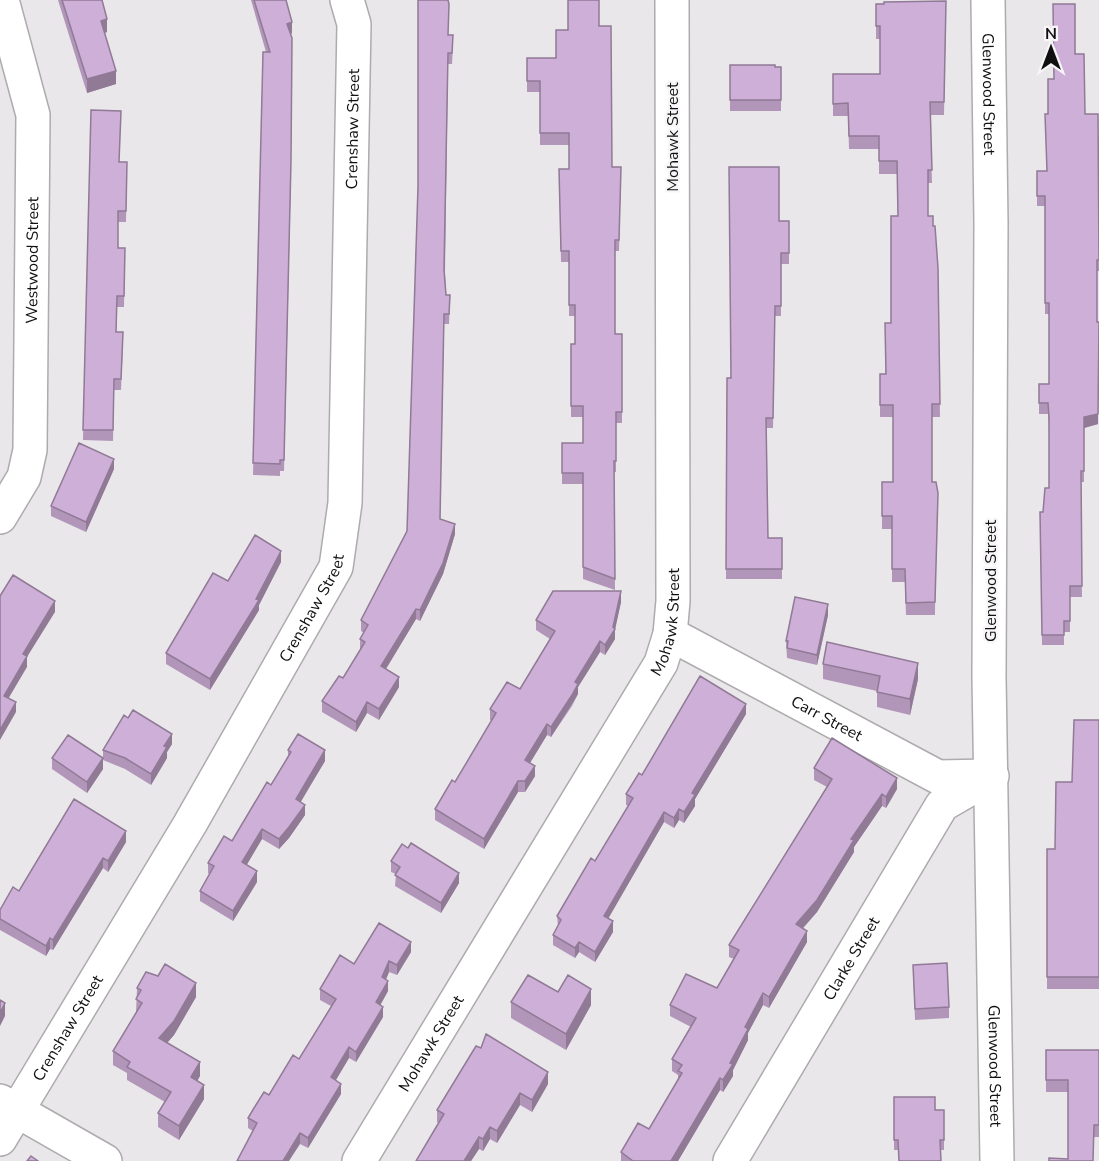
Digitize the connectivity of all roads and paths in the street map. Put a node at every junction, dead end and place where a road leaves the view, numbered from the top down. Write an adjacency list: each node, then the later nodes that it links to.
1 (2, 0): 5 (street, Westwood Street)
2 (347, 0): 8 (street, Crenshaw Street)
3 (672, 0): 6 (street, Mohawk Street)
4 (988, 0): 7 (street, Glenwood Street)
5 (0, 517)
6 (670, 634): 7 (street, Carr Street); 11 (street, Mohawk Street)
7 (992, 776): 12 (street, Clarke Street); 13 (street, Glenwood Street)
8 (8, 1106): 9 (street, Crenshaw Street); 10 (street)
9 (0, 1139)
10 (105, 1161)
11 (359, 1161)
12 (730, 1161)
13 (997, 1161)

